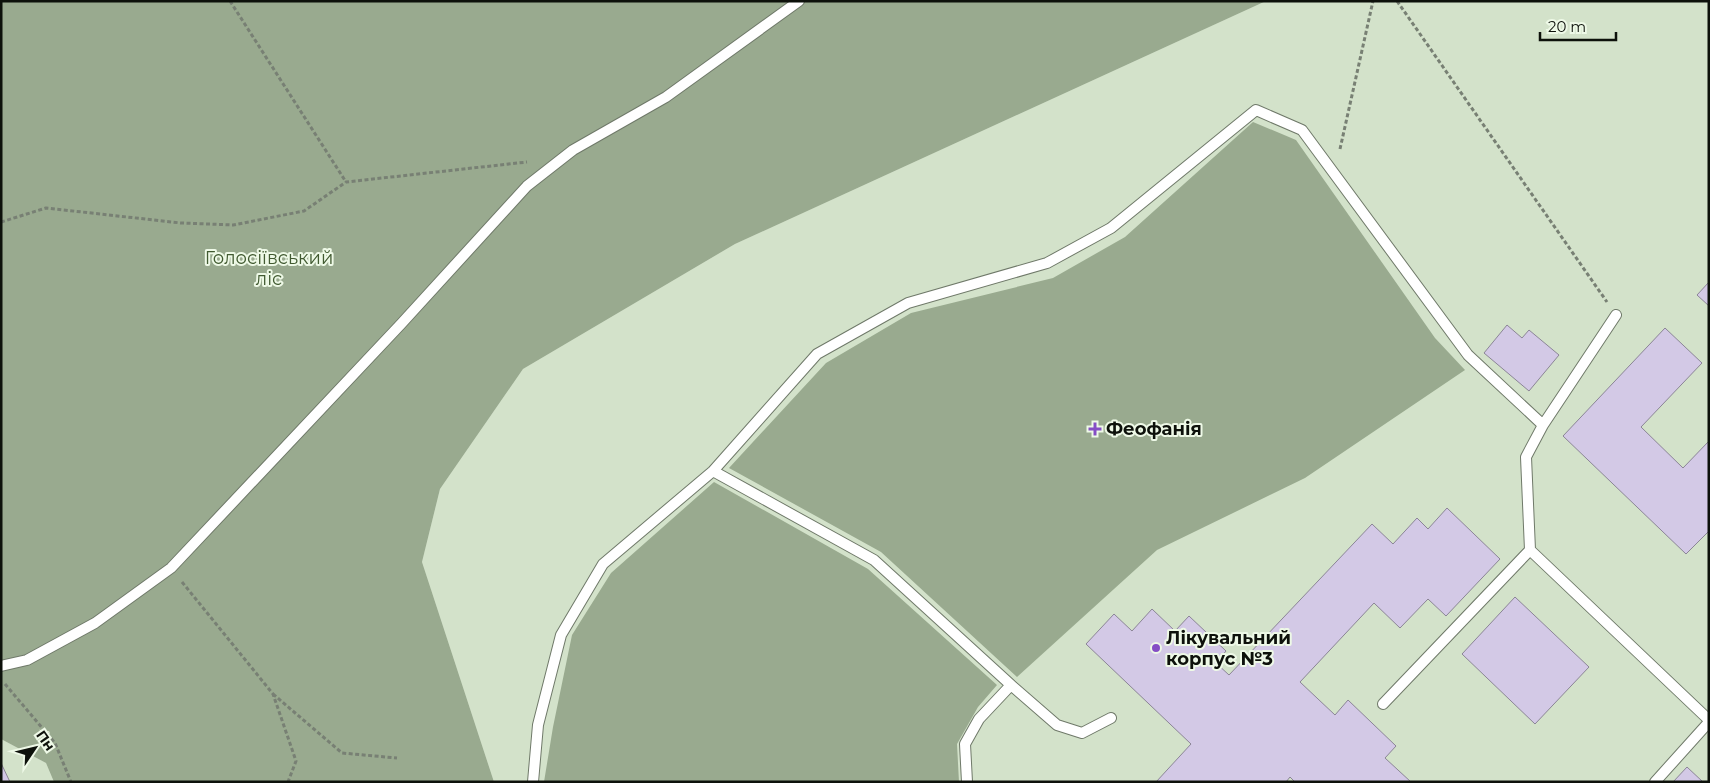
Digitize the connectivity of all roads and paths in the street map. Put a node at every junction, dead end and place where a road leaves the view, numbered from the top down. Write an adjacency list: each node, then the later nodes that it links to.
1 (230, 1): 7 (path)
2 (799, 1): 13 (lane)
3 (1374, 1): 6 (path)
4 (1397, 1): 9 (path)
5 (532, 161): 7 (path)
6 (1334, 174): 10 (lane); 11 (lane)
7 (346, 182): 8 (path)
8 (1, 222)
9 (1616, 315): 10 (lane)
10 (1543, 425): 12 (lane)
11 (713, 471): 16 (lane); 24 (lane)
12 (1530, 550): 18 (lane); 20 (lane)
13 (171, 568): 14 (lane); 17 (path)
14 (1, 666)
15 (1, 680): 22 (path)
16 (1011, 685): 19 (lane); 25 (lane)
17 (273, 694): 21 (path); 23 (path)
18 (1383, 704)
19 (1111, 718)
20 (1709, 721): 26 (lane)
21 (397, 758)
22 (71, 782)
23 (288, 782)
24 (533, 782)
25 (967, 782)
26 (1655, 782)

